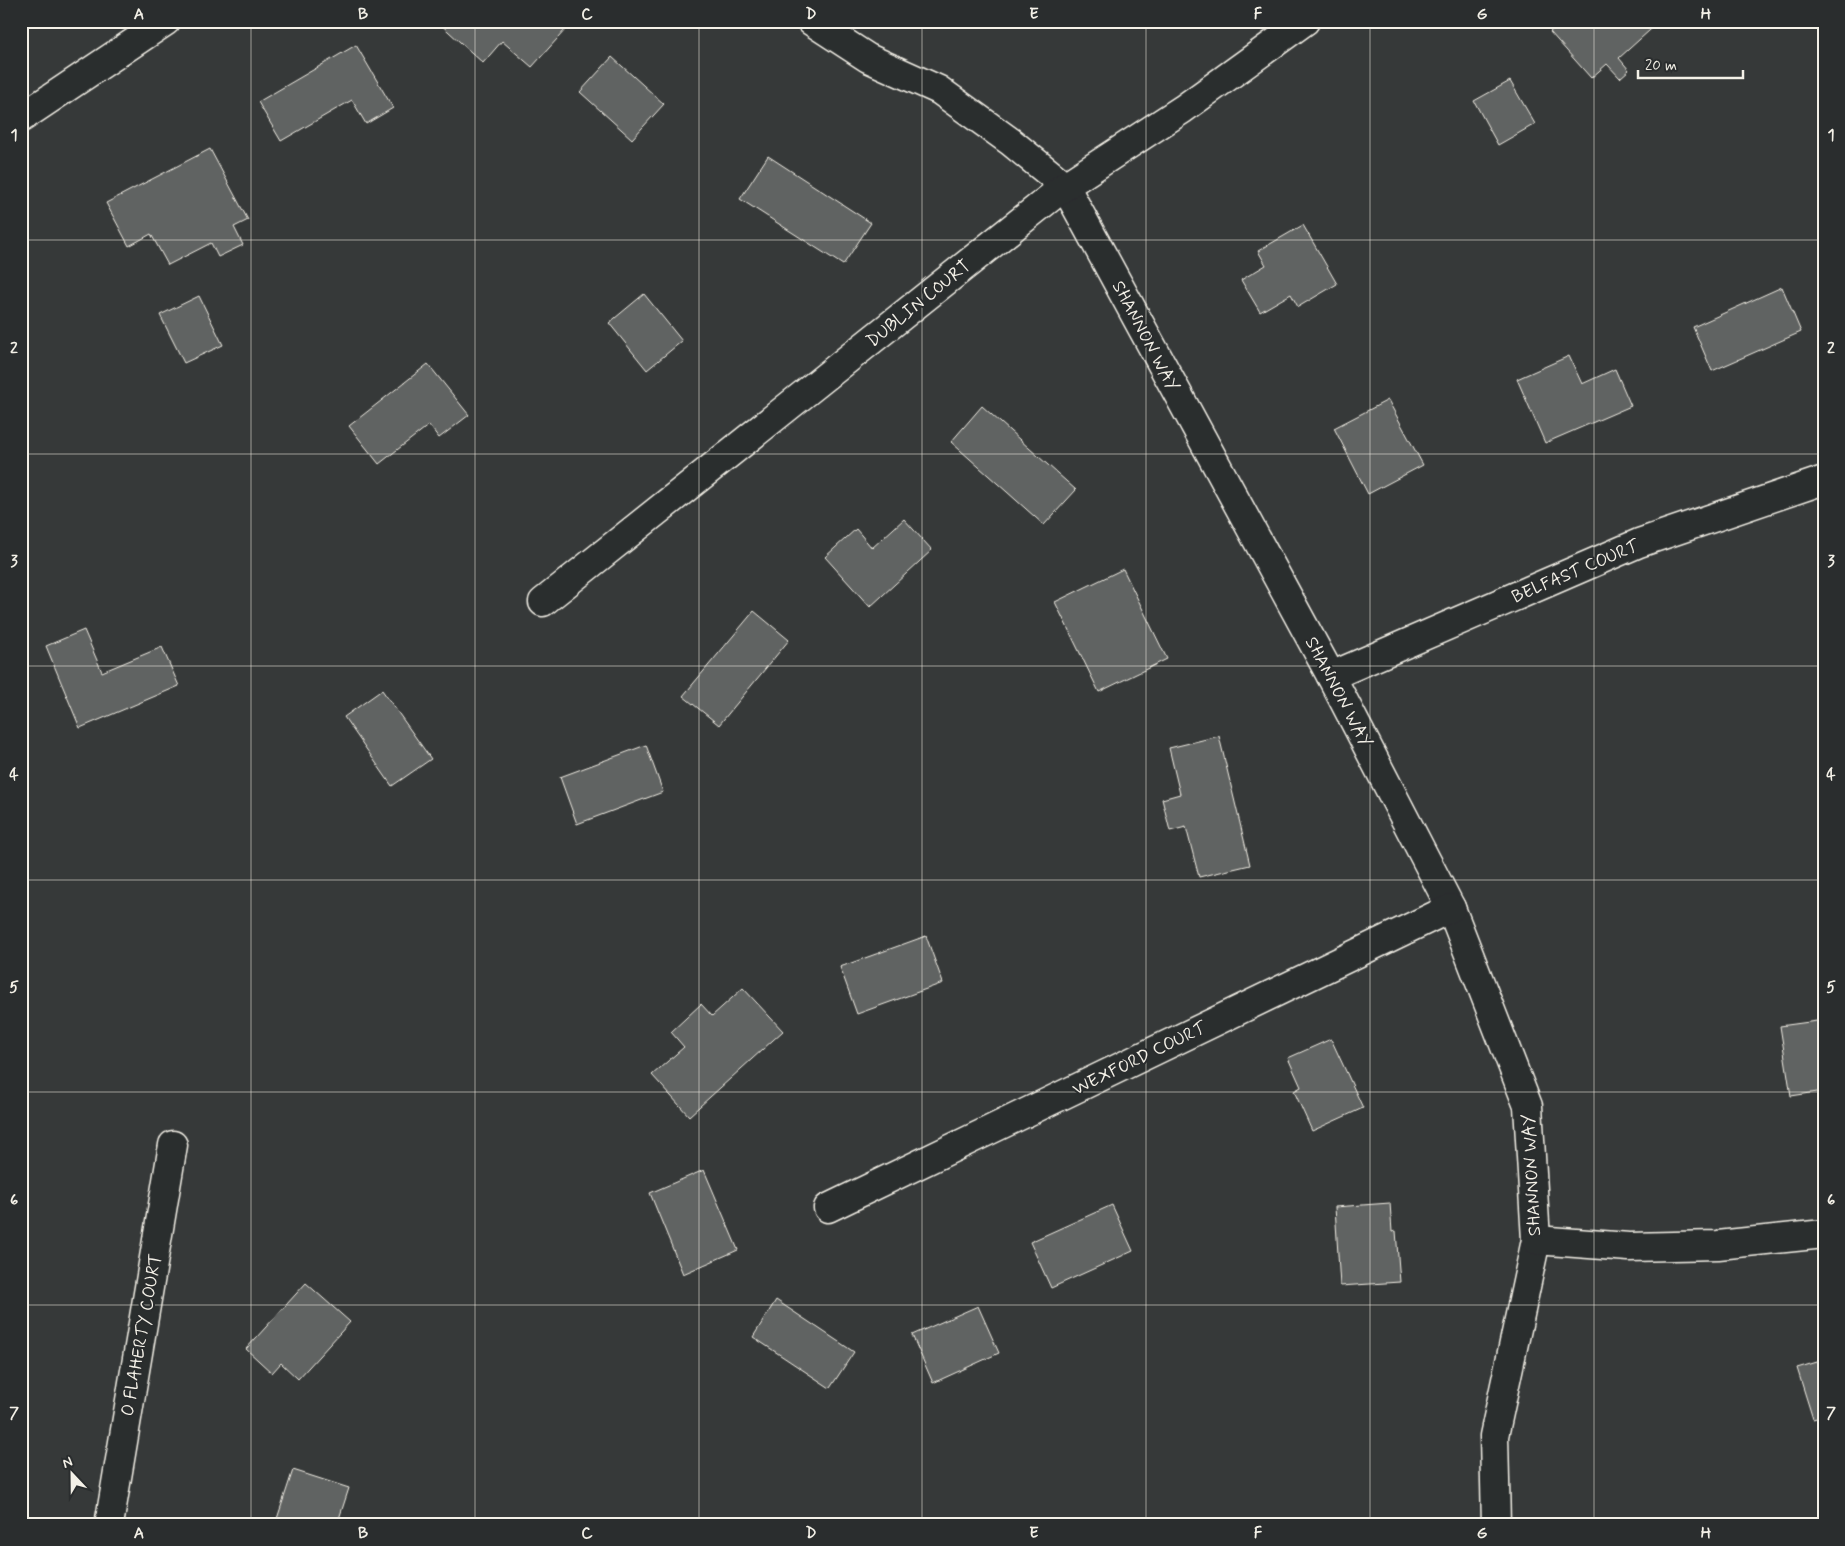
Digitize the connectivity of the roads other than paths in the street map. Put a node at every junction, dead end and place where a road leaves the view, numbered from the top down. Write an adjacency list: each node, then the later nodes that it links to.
1 (166, 21): 4 (street)
2 (811, 21): 5 (street, SHANNON WAY)
3 (1305, 21): 5 (street, DUBLIN COURT)
4 (21, 118)
5 (1065, 186): 7 (street, DUBLIN COURT); 8 (street, SHANNON WAY)
6 (1824, 480): 8 (street, BELFAST COURT)
7 (543, 602)
8 (1331, 676): 9 (street, SHANNON WAY)
9 (1450, 908): 11 (street, WEXFORD COURT); 13 (street, SHANNON WAY)
10 (173, 1145): 14 (street, O FLAHERTY COURT)
11 (828, 1208)
12 (1824, 1234): 13 (street)
13 (1536, 1240): 15 (street, SHANNON WAY)
14 (109, 1525)
15 (1496, 1525)

